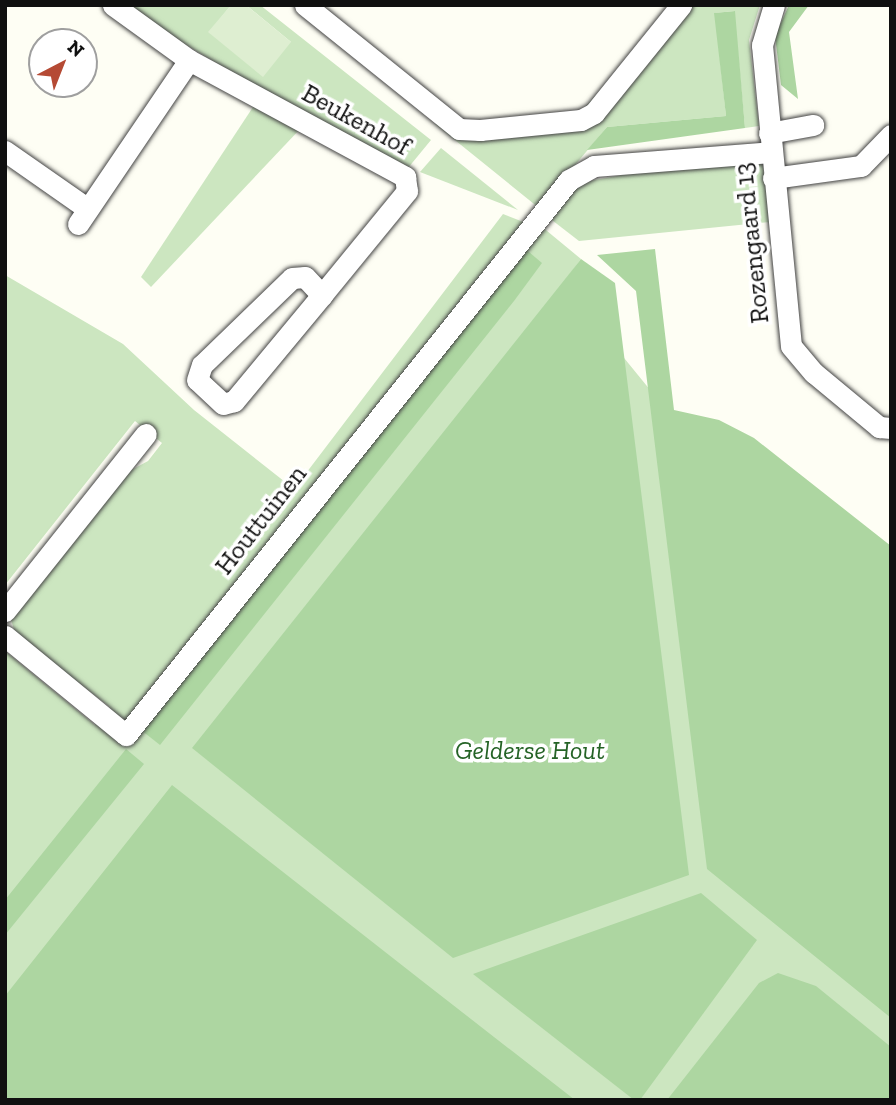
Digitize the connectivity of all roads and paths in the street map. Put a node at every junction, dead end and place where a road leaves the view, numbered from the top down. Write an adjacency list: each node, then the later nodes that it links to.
1 (113, 5): 5 (street, Beukenhof)
2 (305, 5): 3 (street, Beukenhof)
3 (681, 5)
4 (774, 5): 8 (street, Rozengaard 13)
5 (188, 60): 9 (street); 11 (street, Beukenhof)
6 (813, 125): 8 (street)
7 (891, 135): 10 (street)
8 (769, 143): 10 (street, Rozengaard 13); 15 (street, Houttuinen)
9 (5, 151)
10 (773, 178): 12 (street, Rozengaard 13)
11 (322, 295): 11 (street, Beukenhof)
12 (891, 428)
13 (146, 434): 14 (street)
14 (5, 611)
15 (5, 636)

